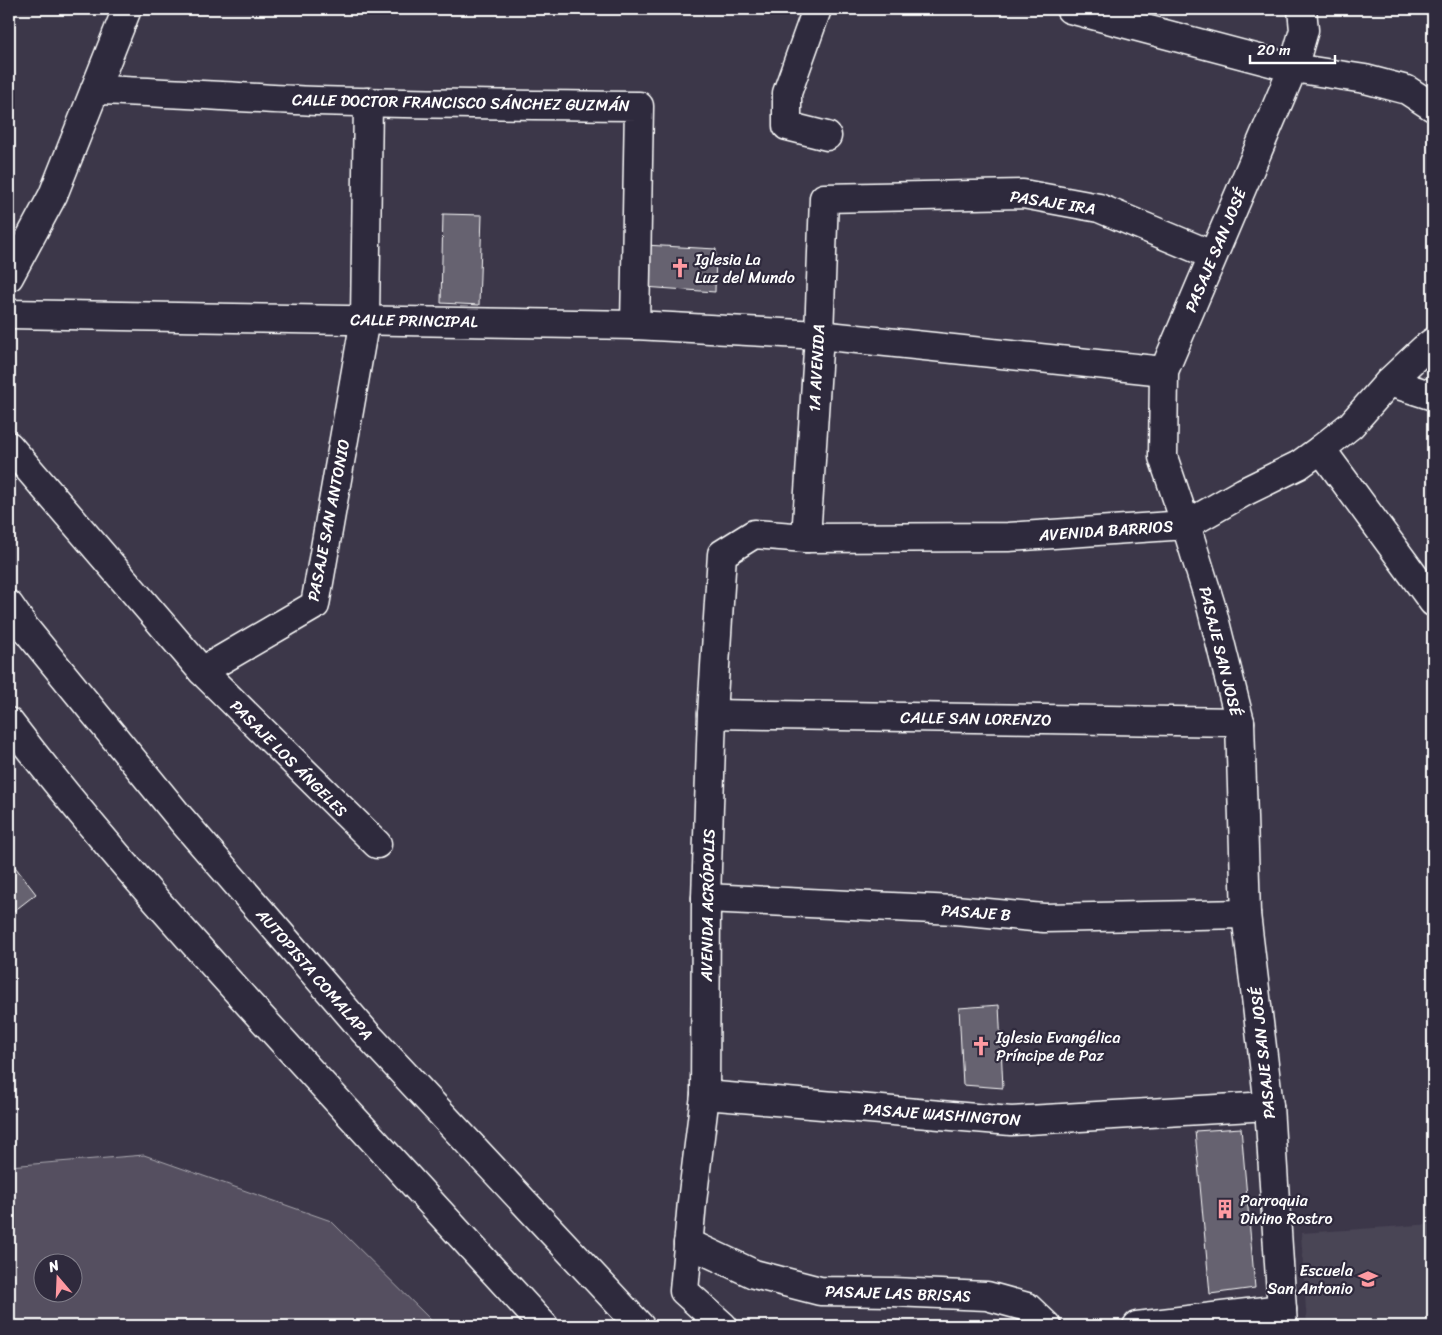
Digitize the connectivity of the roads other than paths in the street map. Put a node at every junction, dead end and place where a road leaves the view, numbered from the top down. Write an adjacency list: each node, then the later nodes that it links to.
1 (127, 9): 6 (main road)
2 (817, 9): 9 (main road)
3 (1070, 9): 5 (main road)
4 (1302, 9): 5 (main road, PASAJE SAN JOSÉ)
5 (1293, 68): 8 (main road); 11 (main road, PASAJE SAN JOSÉ)
6 (95, 90): 7 (main road, CALLE DOCTOR FRANCISCO SÁNCHEZ GUZMÁN); 12 (main road)
7 (368, 102): 14 (main road, PASAJE SAN ANTONIO); 15 (main road, CALLE DOCTOR FRANCISCO SÁNCHEZ GUZMÁN)
8 (1433, 107)
9 (827, 136)
10 (824, 198): 11 (main road, PASAJE IRA); 16 (main road, 1A AVENIDA)
11 (1212, 255): 18 (main road, PASAJE SAN JOSÉ)
12 (9, 277)
13 (9, 314): 14 (main road, CALLE PRINCIPAL)
14 (365, 319): 15 (main road, CALLE PRINCIPAL); 27 (main road, PASAJE SAN ANTONIO)
15 (635, 325): 16 (main road, CALLE PRINCIPAL)
16 (819, 335): 18 (main road); 24 (main road, 1A AVENIDA)
17 (1433, 342): 19 (main road, AVENIDA BARRIOS)
18 (1164, 371): 23 (main road, PASAJE SAN JOSÉ)
19 (1389, 382): 20 (main road); 22 (main road, AVENIDA BARRIOS)
20 (1433, 396)
21 (9, 446): 27 (main road)
22 (1321, 449): 23 (main road, AVENIDA BARRIOS); 25 (main road)
23 (1186, 525): 24 (main road, AVENIDA BARRIOS); 30 (main road, PASAJE SAN JOSÉ)
24 (806, 538): 28 (main road, AVENIDA ACRÓPOLIS)
25 (1433, 602)
26 (9, 605): 39 (main road, AUTOPISTA COMALAPA)
27 (202, 671): 31 (main road, PASAJE LOS ÁNGELES)
28 (712, 714): 30 (main road, CALLE SAN LORENZO); 32 (main road, AVENIDA ACRÓPOLIS)
29 (9, 722): 38 (main road)
30 (1240, 722): 33 (main road, PASAJE SAN JOSÉ)
31 (377, 844)
32 (706, 898): 33 (main road, PASAJE B); 34 (main road, AVENIDA ACRÓPOLIS)
33 (1246, 914): 35 (main road, PASAJE SAN JOSÉ)
34 (705, 1095): 35 (main road, PASAJE WASHINGTON); 36 (main road, AVENIDA ACRÓPOLIS)
35 (1269, 1106): 37 (main road, PASAJE SAN JOSÉ)
36 (688, 1243): 40 (main road, AVENIDA ACRÓPOLIS); 41 (main road, PASAJE LAS BRISAS)
37 (1283, 1318): 42 (main road)
38 (544, 1326)
39 (640, 1326)
40 (723, 1326)
41 (1047, 1326)
42 (1137, 1326)

